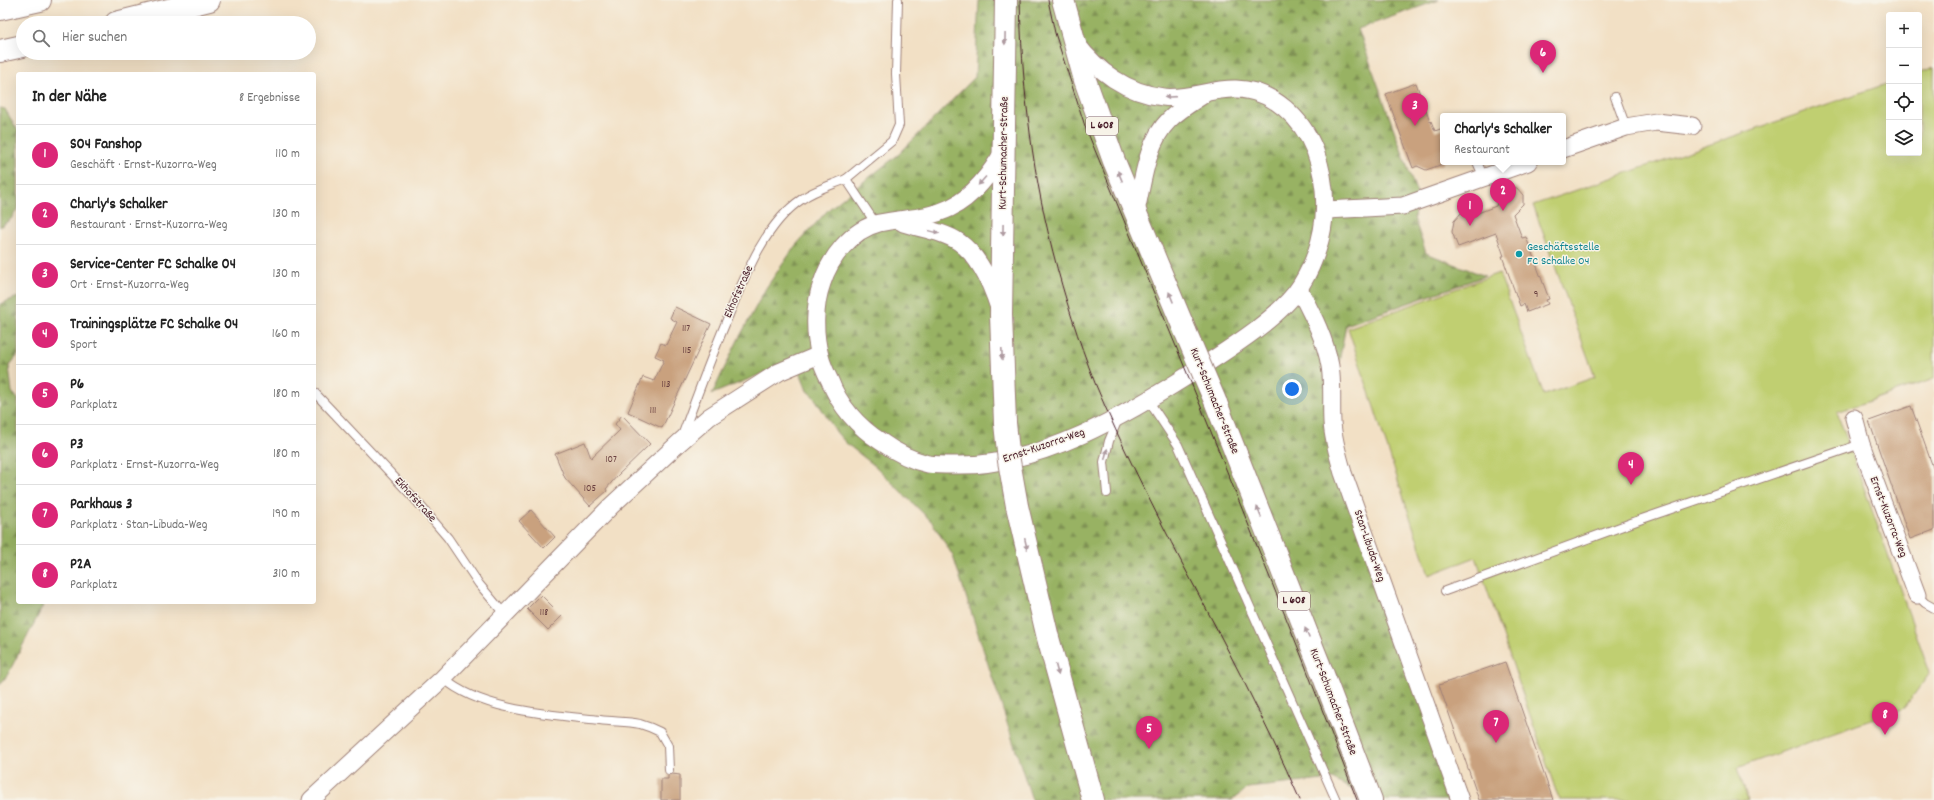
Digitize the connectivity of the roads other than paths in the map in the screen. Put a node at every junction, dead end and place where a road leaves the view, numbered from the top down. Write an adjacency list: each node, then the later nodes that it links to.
1 (40, 0): 6 (main road)
2 (209, 0): 7 (main road)
3 (898, 0): 20 (lane, Ekhofstraße)
4 (1006, 0): 16 (main road, Kurt-Schumacher-Straße, one-way to 16)
5 (1063, 0): 8 (main road, Kurt-Schumacher-Straße / L 608)
6 (0, 9)
7 (144, 16)
8 (1073, 39): 11 (street, Ernst-Kuzorra-Weg, one-way to 8); 22 (main road, Kurt-Schumacher-Straße / L 608, one-way to 8)
9 (16, 48): 10 (main road)
10 (0, 51)
11 (1209, 92): 21 (street, Ernst-Kuzorra-Weg); 22 (street, Ernst-Kuzorra-Weg)
12 (1615, 97): 14 (lane)
13 (1692, 126): 14 (street)
14 (1626, 127): 15 (street)
15 (1566, 148)
16 (1004, 149): 23 (street, Ernst-Kuzorra-Weg, one-way to 23); 26 (main road, Kurt-Schumacher-Straße, one-way to 26)
17 (1478, 165): 19 (lane)
18 (1520, 165): 19 (street)
19 (1484, 178): 21 (street)
20 (846, 179): 24 (lane); 32 (lane, Ekhofstraße)
21 (1326, 210): 25 (street, Ernst-Kuzorra-Weg)
22 (1136, 212): 44 (main road, Kurt-Schumacher-Straße / L 608, one-way to 22, bridge)
23 (897, 221): 24 (street, Ernst-Kuzorra-Weg); 26 (street, Ernst-Kuzorra-Weg, one-way to 26)
24 (876, 224): 27 (street, Ernst-Kuzorra-Weg)
25 (1299, 289): 29 (street, Ernst-Kuzorra-Weg); 45 (street, Stan-Libuda-Weg)
26 (1001, 315): 42 (main road, Kurt-Schumacher-Straße, one-way to 42, bridge)
27 (819, 355): 30 (street, Ernst-Kuzorra-Weg); 32 (street, Ekhofstraße)
28 (316, 394): 38 (lane, Ekhofstraße)
29 (1148, 400): 30 (street, Ernst-Kuzorra-Weg); 43 (lane)
30 (1119, 418): 34 (lane, one-way to 30)
31 (1854, 418): 33 (street, Ernst-Kuzorra-Weg)
32 (680, 442): 38 (street, Ekhofstraße)
33 (1861, 444): 35 (lane); 36 (street, Ernst-Kuzorra-Weg)
34 (1107, 493)
35 (1445, 591)
36 (1917, 595): 37 (lane, Ernst-Kuzorra-Weg)
37 (1934, 608)
38 (505, 615): 39 (street, Ekhofstraße)
39 (443, 678): 40 (lane); 41 (street, Ekhofstraße)
40 (669, 770)
41 (311, 800)
42 (1093, 800)
43 (1336, 800)
44 (1371, 800)
45 (1460, 800)

